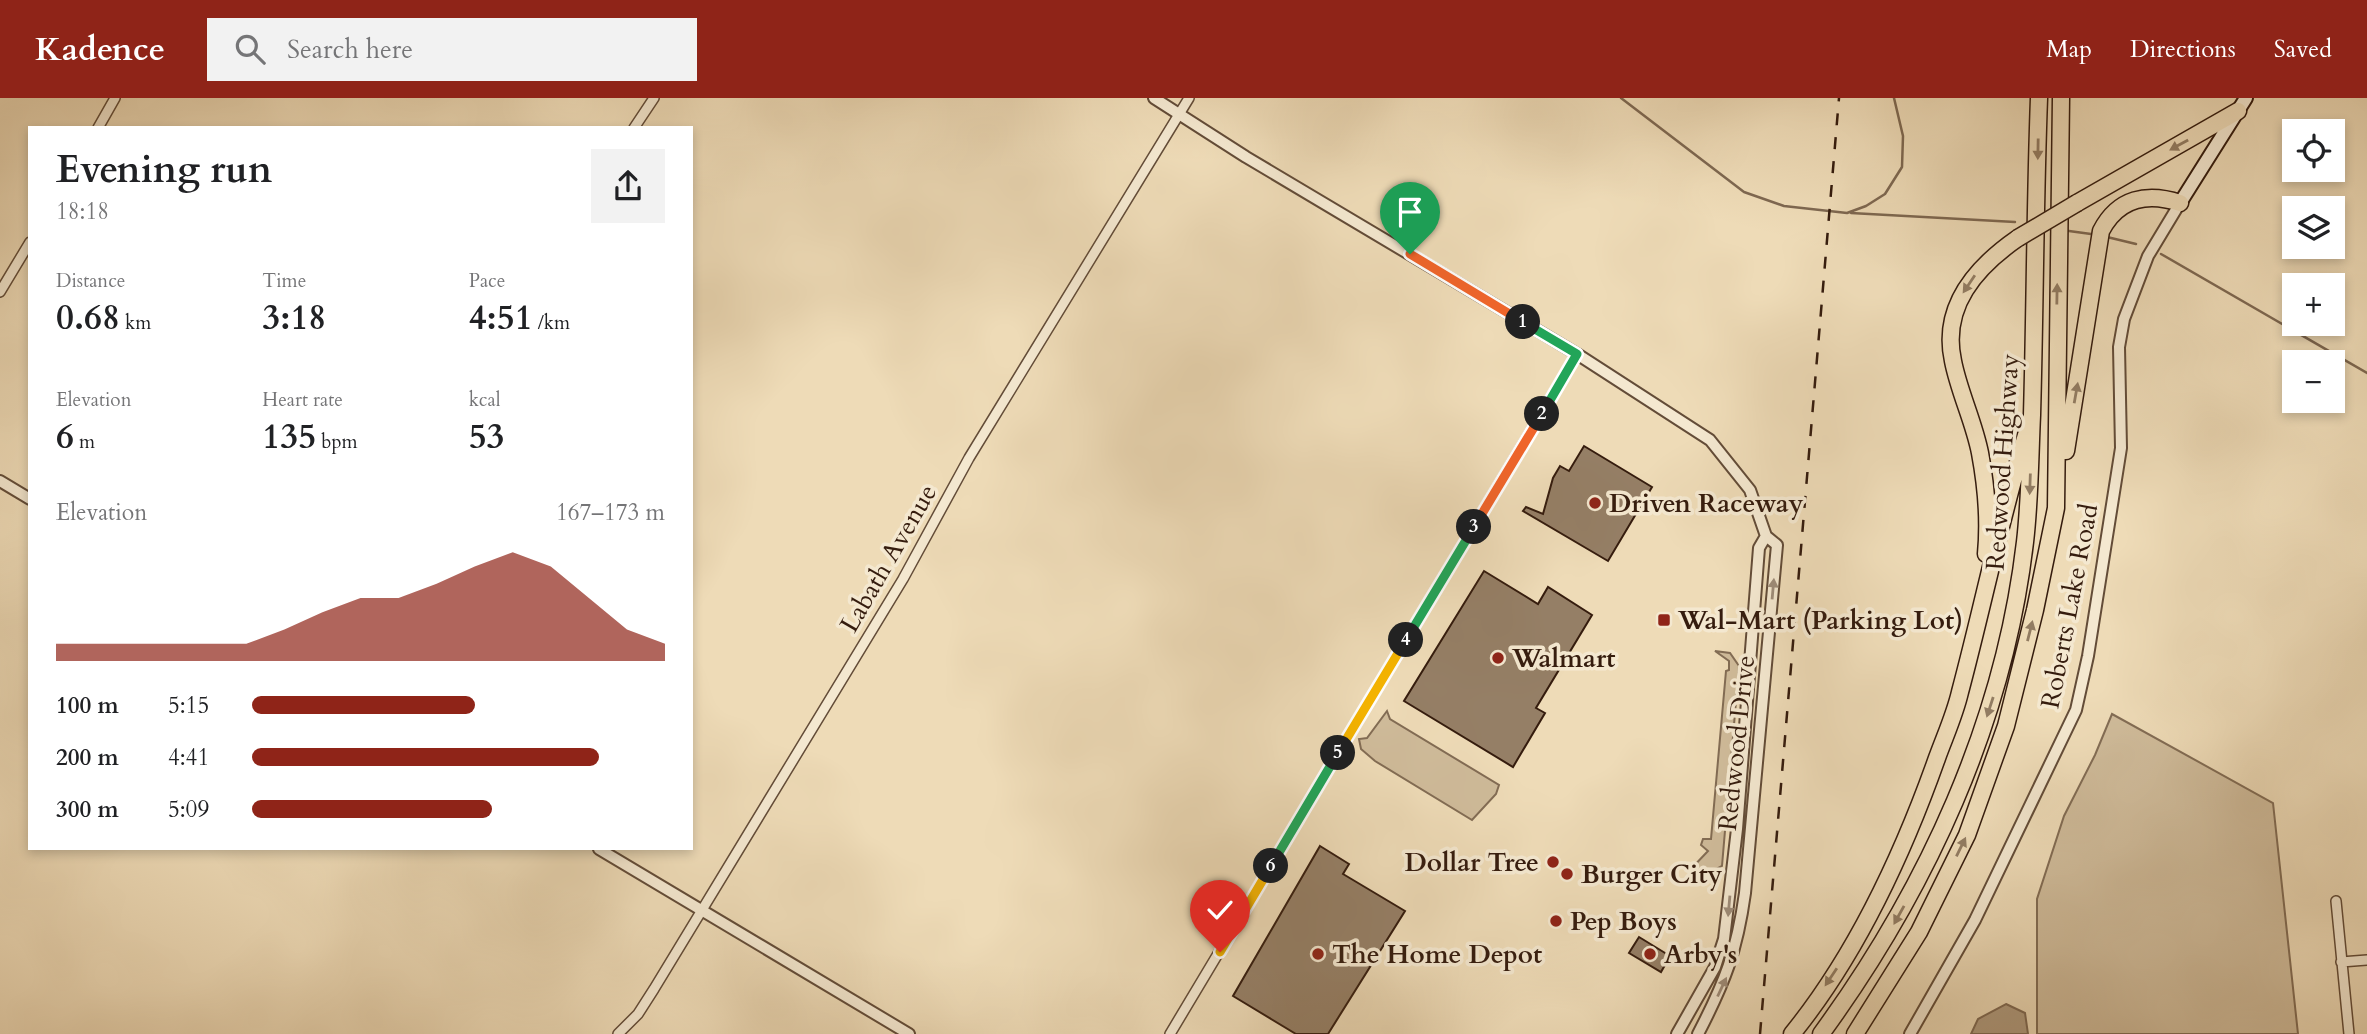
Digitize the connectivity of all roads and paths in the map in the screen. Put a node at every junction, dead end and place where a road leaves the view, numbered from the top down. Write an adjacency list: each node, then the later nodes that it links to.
1 (116, 98): 9 (street)
2 (654, 98): 10 (street)
3 (1154, 98): 8 (street, Redwood Drive)
4 (1189, 98): 8 (street, Labath Avenue)
5 (2039, 98): 15 (highway, Redwood Highway, one-way to 15)
6 (2061, 98): 18 (highway, Redwood Highway, one-way to 6)
7 (2242, 104): 11 (main road); 20 (highway, one-way to 20, bridge)
8 (1180, 114): 14 (street, Redwood Drive); 23 (street, Labath Avenue)
9 (99, 126)
10 (635, 126)
11 (2180, 203): 18 (highway, one-way to 11); 34 (street, Roberts Lake Road)
12 (28, 245): 13 (street)
13 (0, 292)
14 (1577, 354): 19 (street, Redwood Drive); 30 (street)
15 (2032, 416): 20 (highway); 32 (highway, Redwood Highway, one-way to 32)
16 (0, 481): 17 (street)
17 (28, 498)
18 (2056, 508): 33 (highway, Redwood Highway, one-way to 18)
19 (1766, 536): 27 (street, Redwood Drive, one-way to 27); 31 (street, Redwood Drive, one-way to 19)
20 (1982, 597): 26 (highway, one-way to 26)
21 (601, 850): 23 (street)
22 (2336, 901): 25 (street)
23 (701, 909): 28 (street, Labath Avenue); 29 (street)
24 (2367, 960): 25 (street)
25 (2341, 962): 35 (street)
26 (1795, 1030)
27 (1680, 1033)
28 (618, 1034)
29 (909, 1034)
30 (1170, 1034)
31 (1698, 1034)
32 (1821, 1034)
33 (1855, 1034)
34 (1910, 1034)
35 (2349, 1034)

